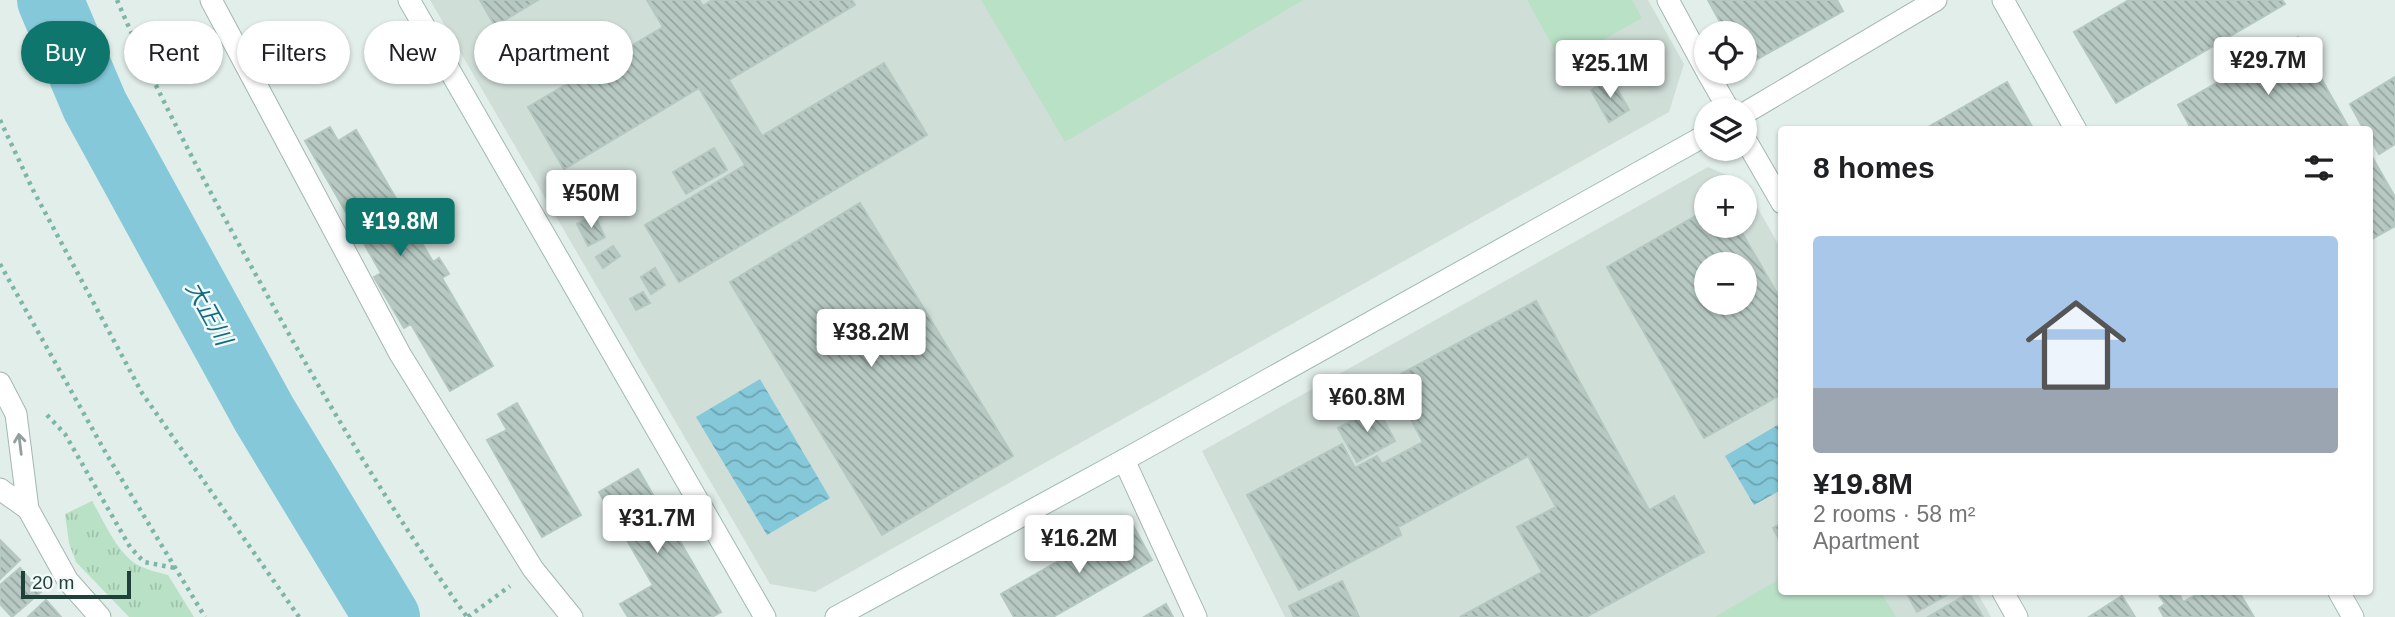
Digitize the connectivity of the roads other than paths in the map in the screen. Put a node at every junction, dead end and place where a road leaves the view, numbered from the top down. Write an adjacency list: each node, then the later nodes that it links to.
1 (211, 0): 19 (street)
2 (408, 0): 20 (street)
3 (1668, 0): 6 (street)
4 (1936, 0): 7 (street)
5 (2003, 0): 8 (street)
6 (1694, 47)
7 (1757, 106)
8 (2074, 126)
9 (1694, 142): 13 (street)
10 (1757, 160): 11 (street)
11 (1778, 197)
12 (0, 383): 15 (street, one-way to 12)
13 (1124, 460): 21 (street); 22 (street)
14 (0, 489): 15 (street)
15 (28, 509): 18 (street)
16 (2005, 595): 23 (street)
17 (2341, 595): 24 (street)
18 (100, 617)
19 (572, 617)
20 (765, 617)
21 (836, 617)
22 (1195, 617)
23 (2017, 617)
24 (2353, 617)

